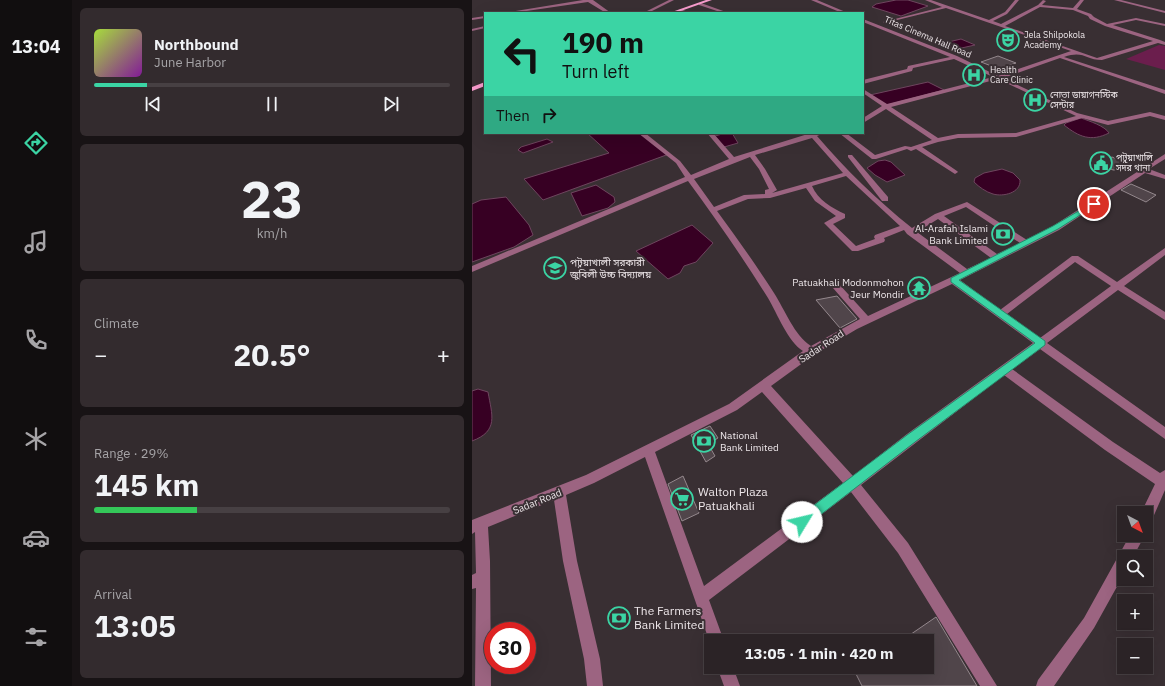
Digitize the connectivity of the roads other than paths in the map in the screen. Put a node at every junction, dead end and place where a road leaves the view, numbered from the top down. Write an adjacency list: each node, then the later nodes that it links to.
1 (589, 0): 17 (street); 18 (street)
2 (672, 0): 19 (street)
3 (710, 0): 11 (main road)
4 (813, 0): 23 (street)
5 (927, 0): 14 (street)
6 (1017, 0): 29 (street)
7 (1045, 0): 12 (street)
8 (1082, 0): 15 (street)
9 (1116, 0): 13 (street)
10 (1145, 2): 13 (street)
11 (700, 4): 16 (main road); 22 (street)
12 (1039, 6): 15 (street); 32 (street)
13 (1137, 6): 24 (street)
14 (946, 7): 28 (street); 29 (street)
15 (1074, 9): 31 (street)
16 (680, 10): 20 (main road); 21 (street)
17 (511, 12)
18 (607, 12)
19 (647, 12)
20 (675, 12)
21 (685, 12)
22 (724, 12)
23 (843, 12)
24 (1165, 12)
25 (484, 17): 26 (street)
26 (472, 19)
27 (864, 20): 39 (street, Titas Cinema Hall Road)
28 (885, 22)
29 (988, 22): 32 (street)
30 (1165, 24): 31 (street)
31 (1107, 25): 35 (street)
32 (1001, 26): 37 (street)
33 (484, 27): 34 (street)
34 (472, 30)
35 (1158, 41): 36 (street); 37 (street)
36 (1165, 44)
37 (1074, 52): 38 (street)
38 (1060, 57): 40 (street); 45 (street)
39 (955, 58): 40 (street, Titas Cinema Hall Road); 41 (street)
40 (996, 78): 46 (street); 47 (street, Titas Cinema Hall Road)
41 (864, 82)
42 (484, 84): 43 (main road)
43 (472, 89)
44 (864, 92): 46 (street)
45 (1165, 92)
46 (886, 106): 49 (street); 54 (street)
47 (1082, 116): 48 (street, Titas Cinema Hall Road); 54 (street)
48 (1165, 118)
49 (864, 119)
50 (644, 134): 65 (street)
51 (711, 134): 61 (street)
52 (817, 134): 57 (street); 60 (street)
53 (843, 134): 56 (street)
54 (937, 140): 55 (street)
55 (917, 147): 56 (street); 63 (street)
56 (866, 152): 58 (street)
57 (751, 154): 61 (street); 68 (street)
58 (850, 156): 60 (street); 69 (street)
59 (1165, 156): 62 (street, Sadar Road)
60 (831, 157): 64 (street)
61 (733, 160): 65 (street)
62 (1144, 170): 66 (street); 73 (street, Sadar Road)
63 (954, 172)
64 (846, 174): 67 (street); 72 (street)
65 (690, 177): 70 (street); 76 (street)
66 (1165, 178)
67 (808, 185): 68 (street); 72 (street)
68 (770, 196): 70 (street)
69 (885, 198)
70 (713, 210): 85 (street)
71 (938, 216): 72 (street); 73 (street); 75 (street)
72 (908, 230): 77 (street)
73 (1026, 243): 75 (street, Sadar Road)
74 (1165, 251): 79 (street)
75 (997, 258): 77 (street, Sadar Road)
76 (472, 269)
77 (966, 273): 78 (street, Sadar Road)
78 (953, 280): 81 (street); 83 (street, Sadar Road)
79 (1117, 285): 81 (street); 82 (street); 84 (street)
80 (836, 286): 83 (street)
81 (1001, 314): 84 (street)
82 (1165, 317)
83 (866, 320): 85 (street, Sadar Road)
84 (1042, 343): 86 (street); 88 (street)
85 (811, 351): 87 (street, Sadar Road)
86 (1005, 370): 90 (street); 91 (street)
87 (764, 386): 89 (street, Sadar Road); 91 (street)
88 (1165, 434)
89 (648, 450): 92 (street, Sadar Road); 97 (street)
90 (1163, 479): 93 (street)
91 (852, 484): 97 (street); 103 (street)
92 (559, 493): 94 (street, Sadar Road); 101 (street)
93 (1151, 506)
94 (476, 526): 96 (street)
95 (1117, 572): 104 (street)
96 (477, 580): 100 (street)
97 (701, 597): 98 (street)
98 (714, 634)
99 (728, 674): 102 (street)
100 (482, 686)
101 (595, 686)
102 (732, 686)
103 (989, 686)
104 (1044, 686)

